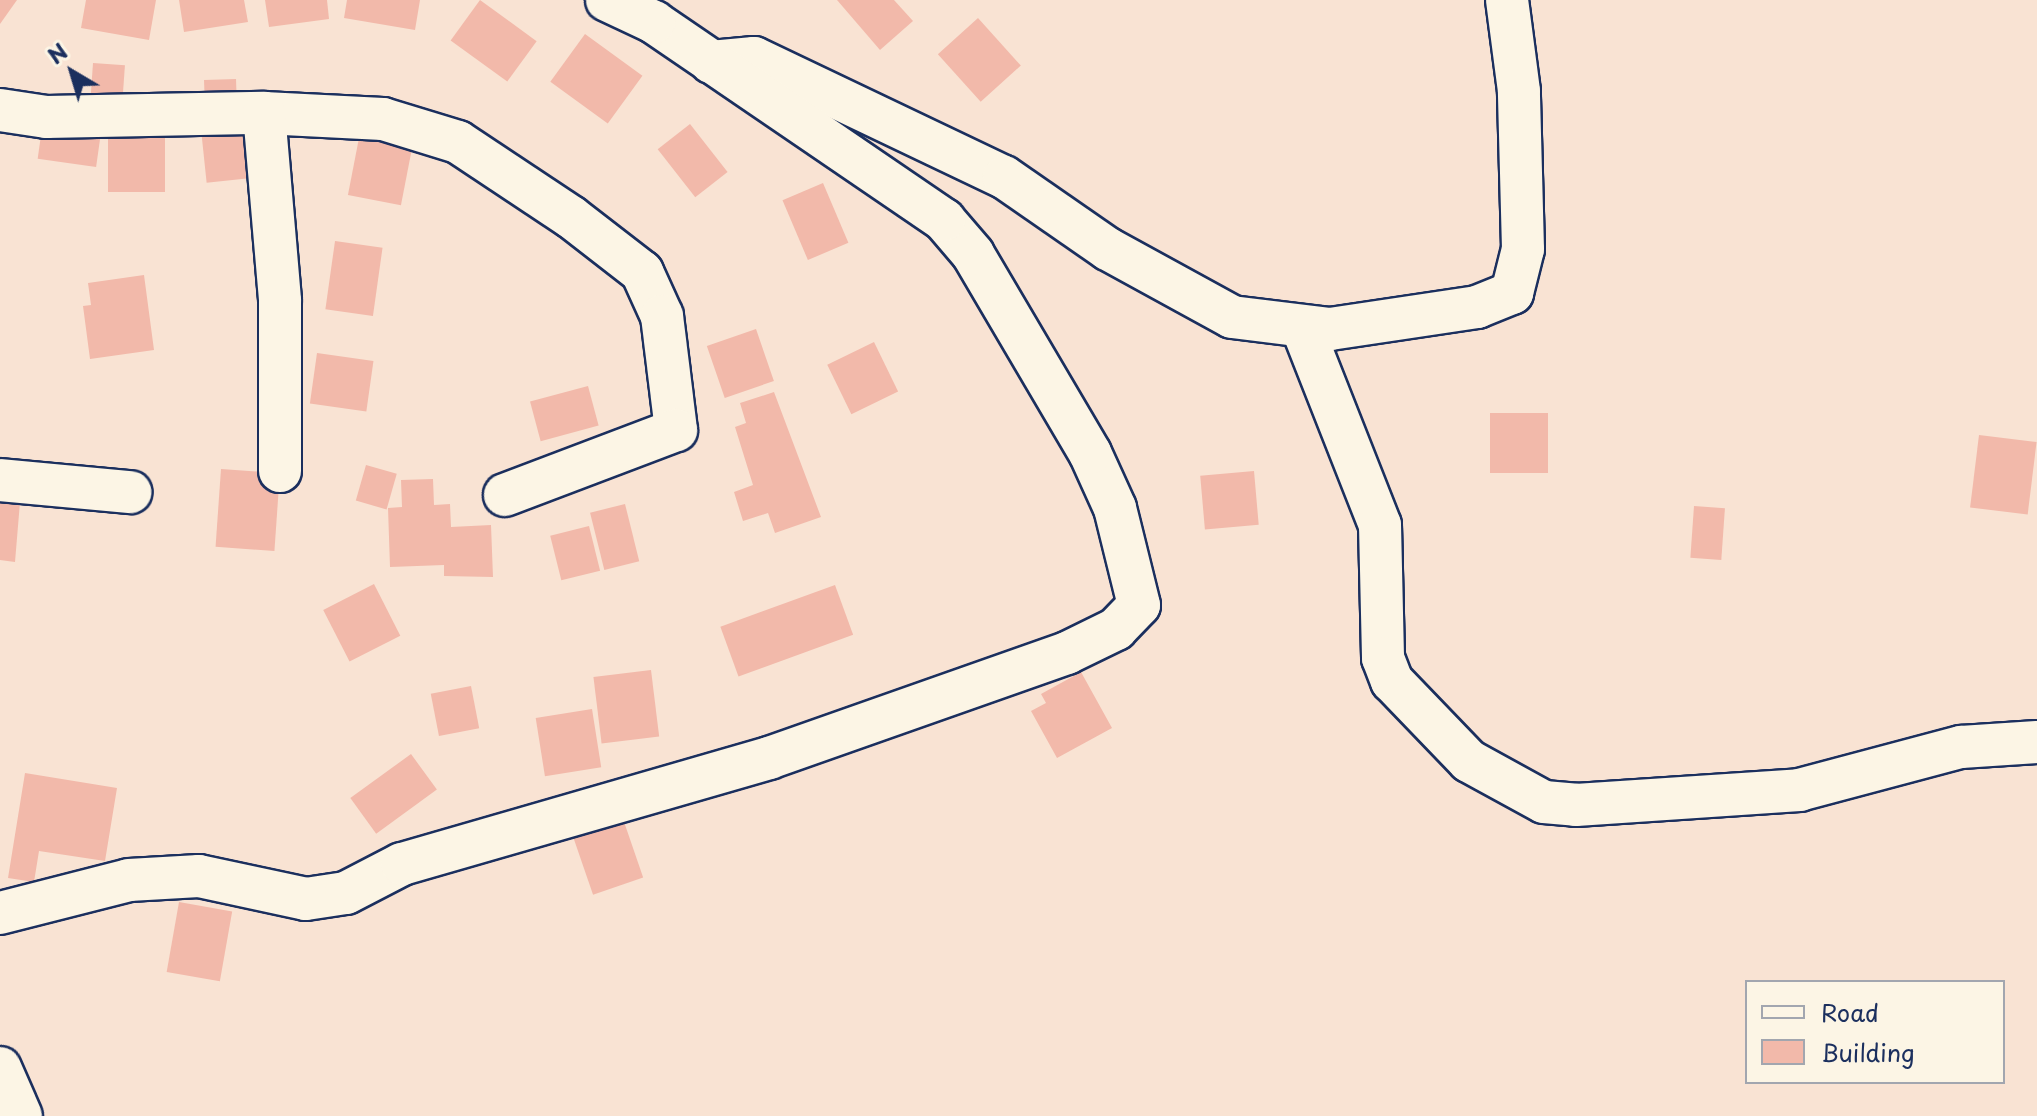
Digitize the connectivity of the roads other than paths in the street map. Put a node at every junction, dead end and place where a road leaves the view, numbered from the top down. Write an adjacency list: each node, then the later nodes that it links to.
1 (607, 0): 3 (street)
2 (1507, 0): 6 (street)
3 (711, 62): 6 (street); 12 (street)
4 (0, 110): 5 (street)
5 (264, 113): 7 (street); 10 (street)
6 (1302, 327): 11 (street)
7 (280, 471)
8 (0, 480): 9 (street)
9 (130, 492)
10 (505, 495)
11 (2037, 742)
12 (0, 913)
13 (0, 1068): 14 (street)
14 (21, 1116)

